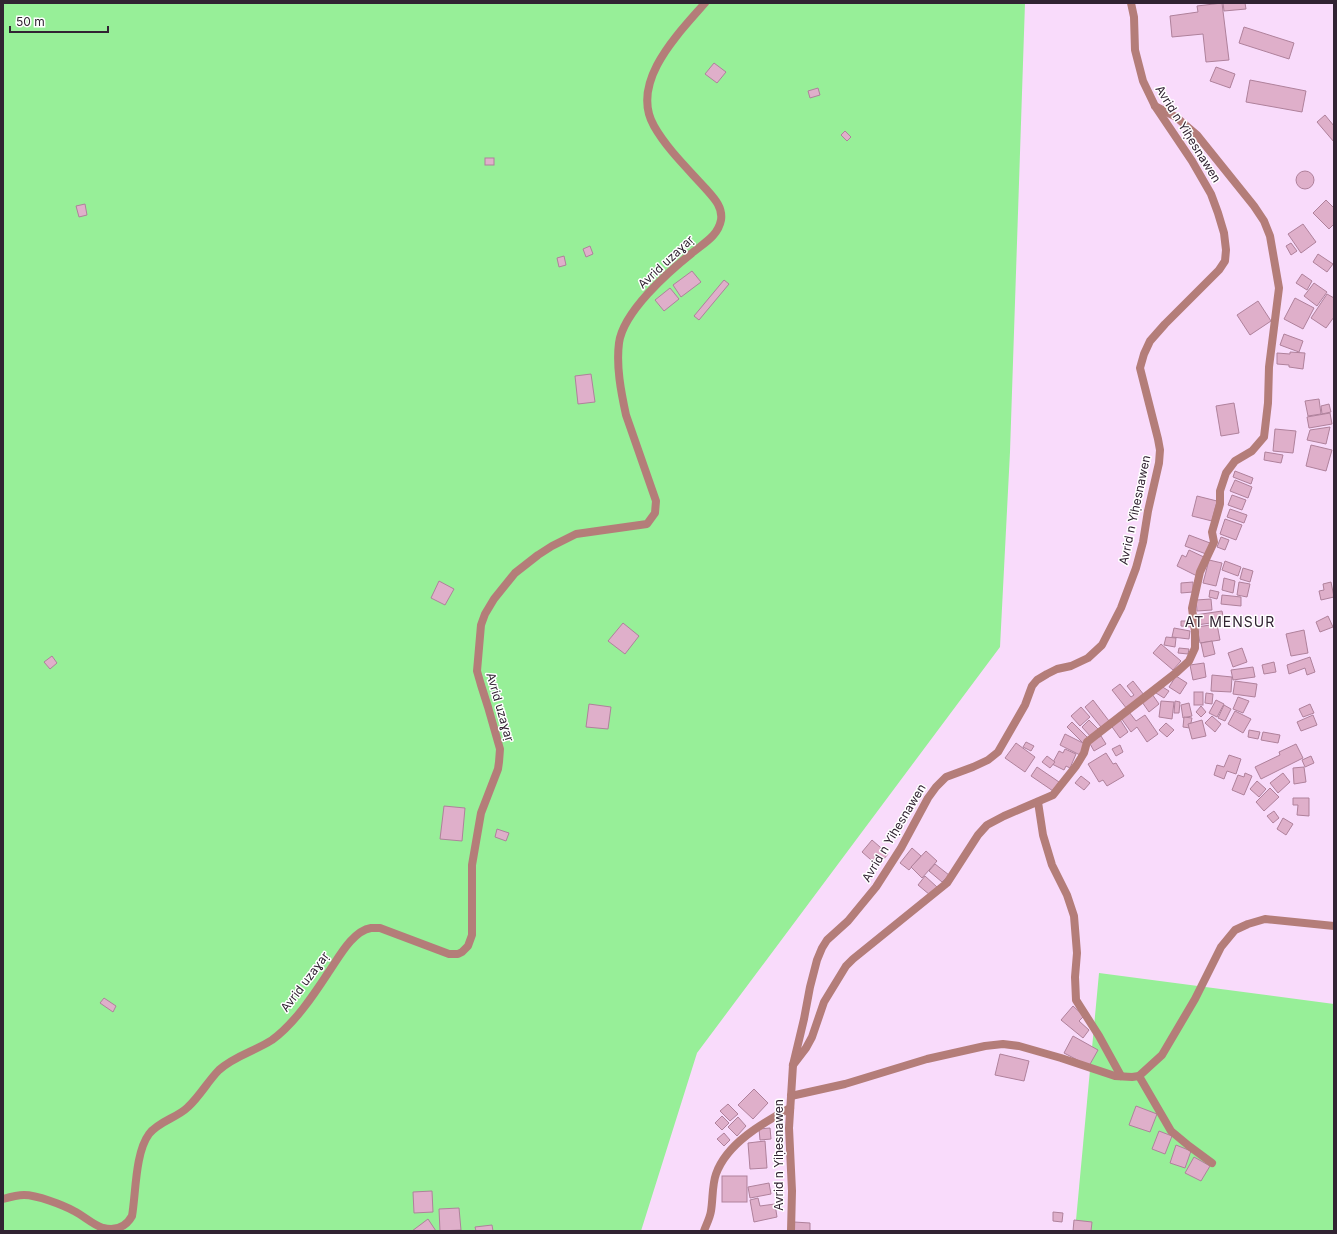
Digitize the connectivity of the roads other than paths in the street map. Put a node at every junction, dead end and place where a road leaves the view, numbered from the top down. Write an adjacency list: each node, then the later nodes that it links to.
1 (705, 3): 12 (street, Avrid uzaɣaṛ)
2 (1131, 3): 3 (street, Avrid n Yiḥesnawen)
3 (1155, 106): 4 (street); 6 (street, Avrid n Yiḥesnawen)
4 (1038, 802): 6 (street); 7 (street)
5 (1334, 926): 8 (street)
6 (793, 1065): 9 (street, Avrid n Yiḥesnawen)
7 (1121, 1076): 8 (street); 9 (street)
8 (1139, 1076): 11 (street)
9 (790, 1096): 10 (street, Avrid n Yiḥesnawen)
10 (790, 1108): 13 (street); 14 (street, Avrid n Yiḥesnawen)
11 (1212, 1163)
12 (3, 1199)
13 (704, 1231)
14 (791, 1231)

